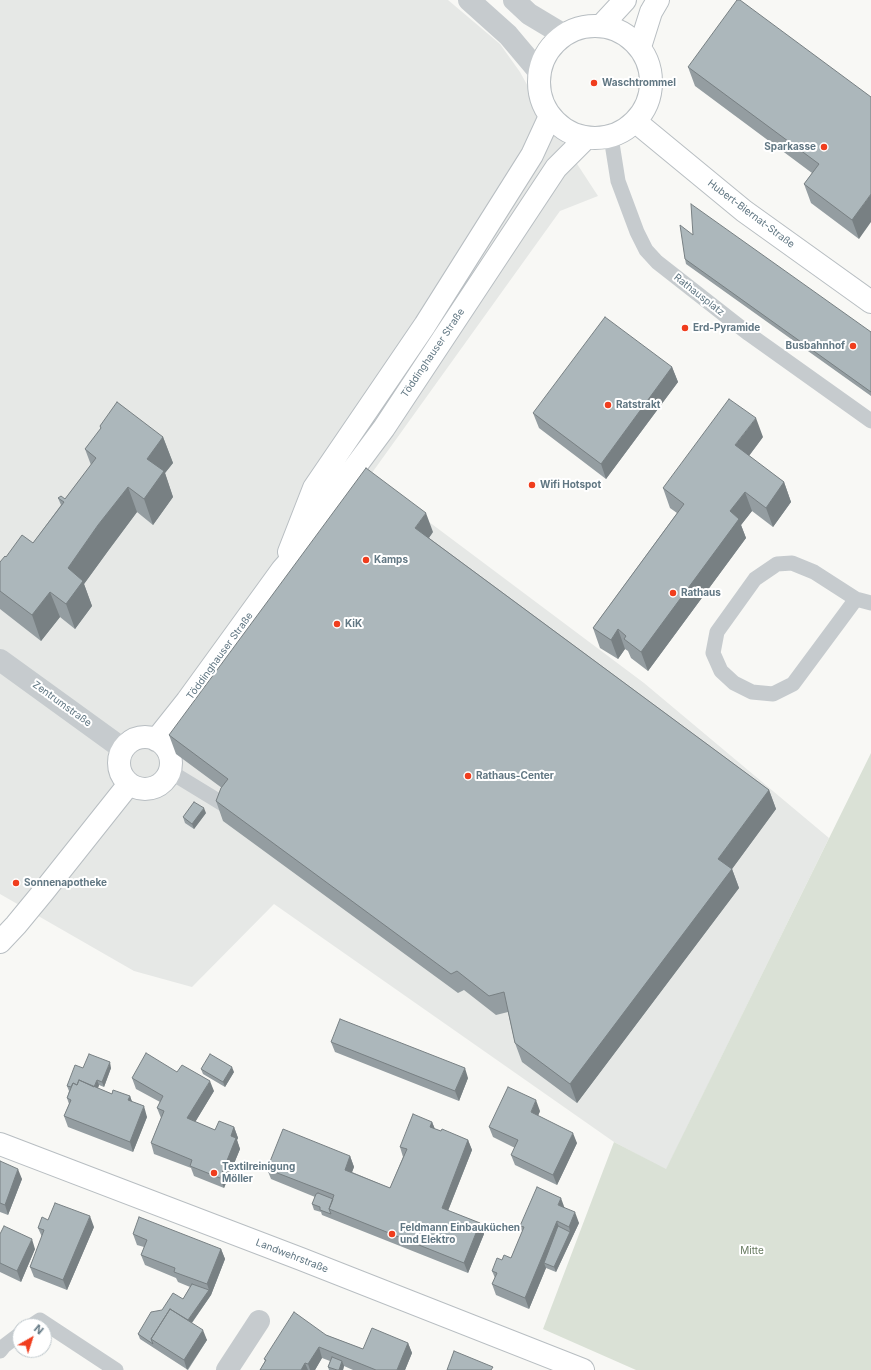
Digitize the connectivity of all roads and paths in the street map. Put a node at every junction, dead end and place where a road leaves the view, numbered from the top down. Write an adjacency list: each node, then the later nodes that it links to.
1 (469, 0): 8 (street)
2 (514, 0): 6 (street)
3 (625, 0): 5 (street)
4 (658, 0): 7 (street)
5 (601, 26): 6 (street); 7 (street)
6 (564, 35): 8 (street)
7 (640, 47): 10 (street)
8 (540, 73): 9 (street)
9 (550, 116): 12 (street); 15 (street, Töddinghauser Straße)
10 (636, 122): 11 (street); 13 (street, Hubert-Biernat-Straße)
11 (610, 136): 12 (street); 14 (lane, Rathausplatz)
12 (586, 138): 15 (street, Töddinghauser Straße)
13 (871, 302)
14 (871, 421)
15 (282, 570): 19 (street, Töddinghauser Straße)
16 (856, 599): 16 (lane); 17 (lane)
17 (871, 603)
18 (0, 660): 20 (street, Zentrumstraße)
19 (156, 740): 20 (street); 21 (street)
20 (123, 748): 22 (street)
21 (169, 771): 22 (street); 23 (lane)
22 (129, 784): 24 (street)
23 (228, 807)
24 (0, 942)
25 (0, 1144): 32 (street, Landwehrstraße)
26 (258, 1321): 31 (street)
27 (52, 1328): 30 (lane)
28 (12, 1340): 29 (lane)
29 (0, 1352)
30 (116, 1370)
31 (227, 1370)
32 (583, 1370)

